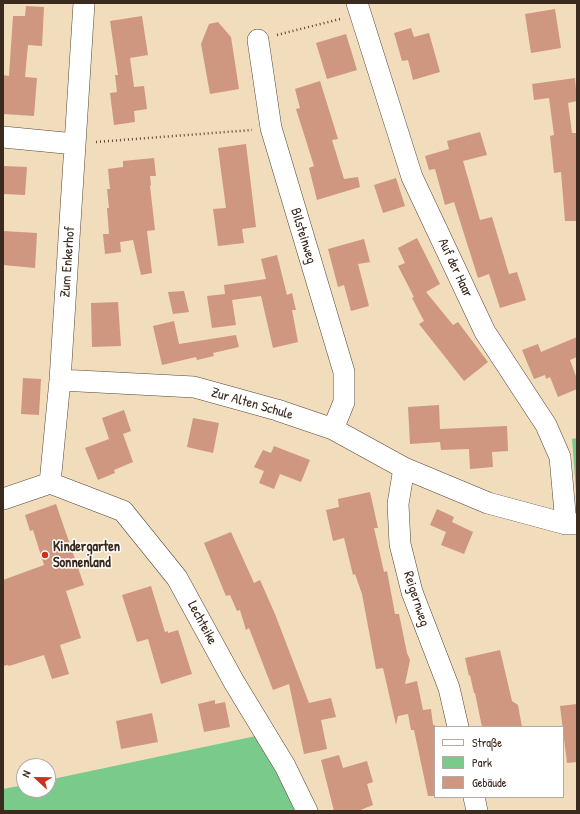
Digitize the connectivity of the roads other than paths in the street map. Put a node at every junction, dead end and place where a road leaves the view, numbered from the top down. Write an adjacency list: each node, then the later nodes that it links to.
1 (84, 3): 5 (street, Zum Enkerhof)
2 (359, 9): 11 (street, Auf der Haar)
3 (258, 40): 7 (street, Bilsteinweg)
4 (3, 137): 5 (street)
5 (75, 144): 6 (street, Zum Enkerhof)
6 (60, 380): 7 (street, Zur Alten Schule); 9 (street)
7 (333, 429): 8 (street, Zur Alten Schule)
8 (404, 468): 11 (street, Zur Alten Schule); 12 (street, Reigernweg)
9 (50, 483): 10 (street); 14 (street, Lechteike)
10 (3, 499)
11 (572, 524)
12 (458, 726)
13 (474, 798): 15 (street)
14 (306, 811)
15 (477, 811)

